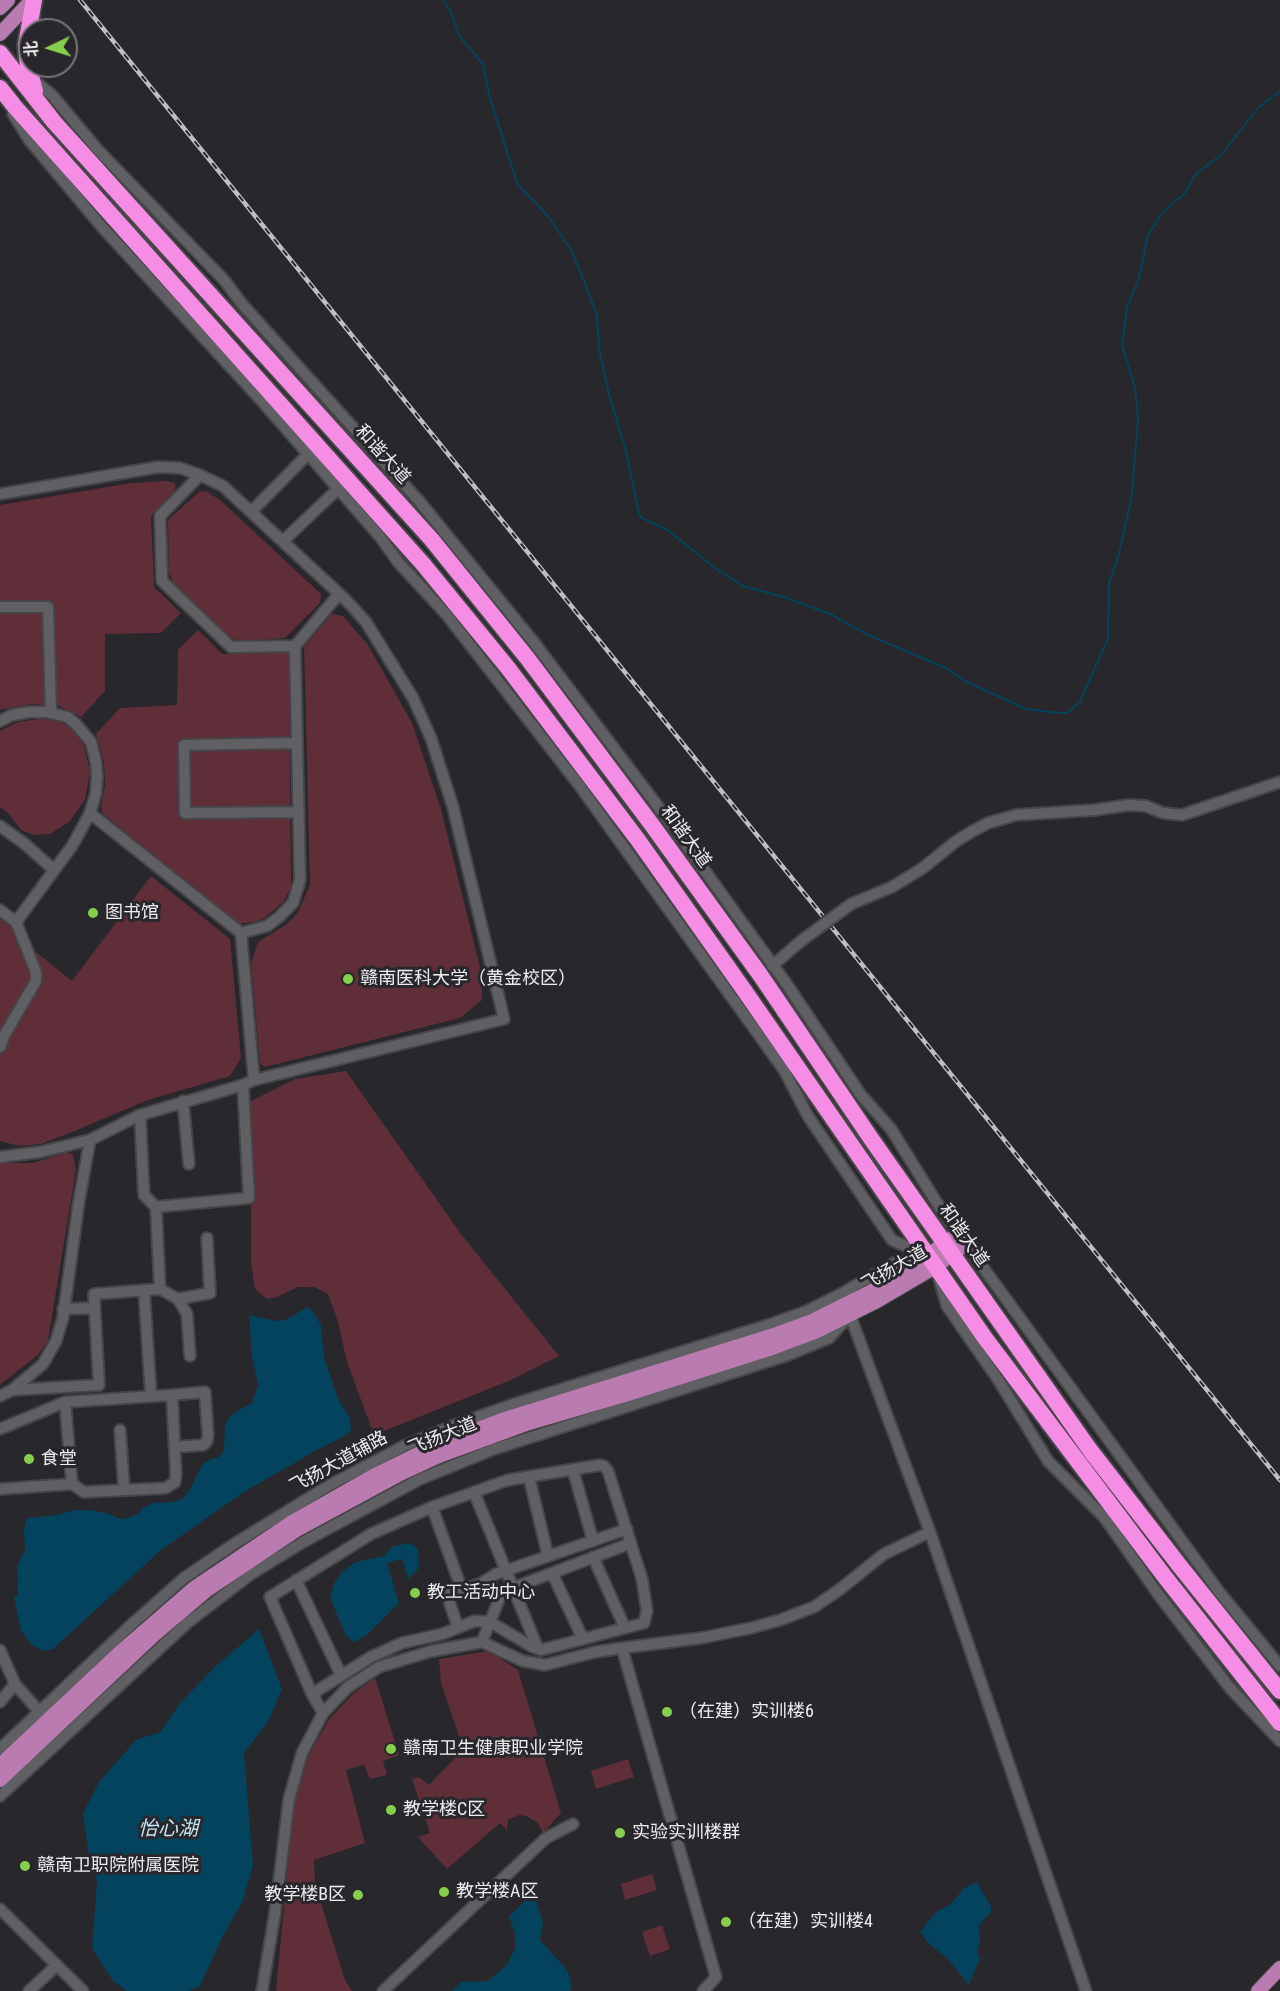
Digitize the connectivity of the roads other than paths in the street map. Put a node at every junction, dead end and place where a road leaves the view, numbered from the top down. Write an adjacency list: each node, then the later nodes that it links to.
1 (8, 0): 3 (main road)
2 (33, 0): 4 (highway); 5 (main road)
3 (0, 8)
4 (30, 18)
5 (0, 34)
6 (0, 51): 7 (street); 11 (highway, 和谐大道)
7 (18, 66)
8 (31, 78): 11 (highway)
9 (32, 78): 32 (street)
10 (4, 98): 12 (highway)
11 (37, 98): 44 (highway, 和谐大道)
12 (313, 449): 14 (highway); 16 (street)
13 (200, 475): 15 (street); 16 (street); 20 (street)
14 (343, 484): 17 (street); 43 (street); 45 (highway)
15 (0, 494)
16 (251, 512): 17 (street)
17 (283, 541): 18 (street)
18 (339, 594): 20 (street); 34 (street)
19 (0, 607): 21 (street)
20 (295, 646): 23 (street)
21 (51, 712): 22 (street); 26 (street)
22 (0, 721)
23 (297, 743): 25 (street); 25 (street)
24 (1280, 782): 32 (street, bridge)
25 (299, 812): 31 (street)
26 (90, 813): 28 (street); 31 (street)
27 (0, 826): 28 (street)
28 (54, 870): 30 (street)
29 (0, 910): 30 (street)
30 (16, 922): 33 (street)
31 (241, 933): 34 (street)
32 (772, 966): 44 (street)
33 (0, 1047)
34 (254, 1080): 35 (street)
35 (243, 1085): 36 (street); 41 (street)
36 (183, 1101): 37 (street); 40 (street)
37 (140, 1115): 38 (street); 41 (street)
38 (90, 1140): 39 (street); 51 (street)
39 (0, 1156)
40 (189, 1164)
41 (156, 1207): 47 (street)
42 (207, 1238): 49 (street)
43 (892, 1240): 45 (street); 46 (street)
44 (956, 1244): 45 (main road, 飞扬大道); 105 (street); 109 (highway, 和谐大道)
45 (931, 1262): 46 (street, 飞扬大道辅路); 52 (main road, 飞扬大道); 60 (main road, 飞扬大道); 114 (highway); 115 (street)
46 (894, 1263): 59 (street, 飞扬大道辅路)
47 (160, 1288): 48 (street); 49 (street)
48 (144, 1290): 50 (street); 57 (street)
49 (178, 1299): 53 (street)
50 (95, 1308): 51 (street); 54 (street)
51 (63, 1309): 54 (street)
52 (850, 1315): 61 (main road, 飞扬大道); 67 (street); 80 (street)
53 (189, 1356)
54 (12, 1390): 56 (street)
55 (172, 1395): 57 (street); 66 (street); 66 (street)
56 (0, 1396)
57 (151, 1396): 58 (street)
58 (64, 1402): 63 (street); 73 (street)
59 (514, 1404): 60 (street); 62 (street, 飞扬大道辅路)
60 (555, 1404): 65 (main road, 飞扬大道)
61 (529, 1423): 67 (street); 70 (main road, 飞扬大道)
62 (456, 1425): 65 (street); 74 (street, 飞扬大道辅路)
63 (0, 1429)
64 (120, 1430): 75 (street)
65 (436, 1445): 71 (main road, 飞扬大道)
66 (176, 1447): 75 (street)
67 (494, 1449): 69 (street)
68 (573, 1470): 72 (street); 79 (street); 81 (street)
69 (437, 1472): 70 (street); 94 (street)
70 (398, 1475): 90 (main road, 飞扬大道)
71 (374, 1476): 74 (street); 103 (main road, 飞扬大道)
72 (529, 1477): 77 (street); 83 (street)
73 (72, 1484): 75 (street); 76 (street)
74 (330, 1485): 95 (street, 飞扬大道辅路)
75 (124, 1489)
76 (0, 1490)
77 (474, 1491): 78 (street); 85 (street)
78 (432, 1506): 87 (street); 91 (street)
79 (627, 1529): 81 (street); 82 (street)
80 (930, 1532): 100 (street); 129 (street)
81 (593, 1541): 83 (street)
82 (631, 1543): 84 (street); 97 (street)
83 (548, 1556): 85 (street)
84 (593, 1557): 86 (street); 97 (street)
85 (506, 1570): 88 (street); 89 (street)
86 (552, 1573): 89 (street); 98 (street)
87 (296, 1580): 106 (street); 110 (street)
88 (480, 1584): 91 (street); 92 (street)
89 (513, 1588): 92 (street); 101 (street)
90 (207, 1590): 94 (street); 107 (main road, 飞扬大道)
91 (462, 1590): 96 (street)
92 (502, 1592): 93 (street)
93 (490, 1622): 96 (street); 99 (street); 101 (street)
94 (186, 1623): 104 (street)
95 (131, 1625): 103 (street); 113 (street, 飞扬大道辅路)
96 (458, 1627): 106 (street)
97 (625, 1628): 98 (street)
98 (583, 1639): 101 (street)
99 (482, 1642): 100 (street); 112 (street)
100 (622, 1648): 128 (street)
101 (537, 1649)
102 (0, 1650): 108 (street)
103 (117, 1654): 113 (main road, 飞扬大道)
104 (142, 1662): 107 (street); 119 (street)
105 (1280, 1666)
106 (341, 1675): 110 (street)
107 (108, 1680): 113 (main road, 飞扬大道)
108 (15, 1684): 111 (street); 113 (street)
109 (1280, 1691)
110 (312, 1694): 112 (street)
111 (0, 1701)
112 (322, 1713): 126 (street)
113 (47, 1720): 116 (street, 飞扬大道辅路); 117 (main road, 飞扬大道); 118 (main road, 飞扬大道)
114 (1280, 1723)
115 (1280, 1741)
116 (0, 1749)
117 (0, 1765)
118 (0, 1780)
119 (0, 1796)
120 (573, 1824): 127 (street)
121 (0, 1909): 122 (street)
122 (57, 1965): 124 (street); 125 (street)
123 (1280, 1968): 130 (main road)
124 (28, 1991)
125 (83, 1991)
126 (262, 1991)
127 (383, 1991)
128 (703, 1991)
129 (1086, 1991)
130 (1258, 1991)

